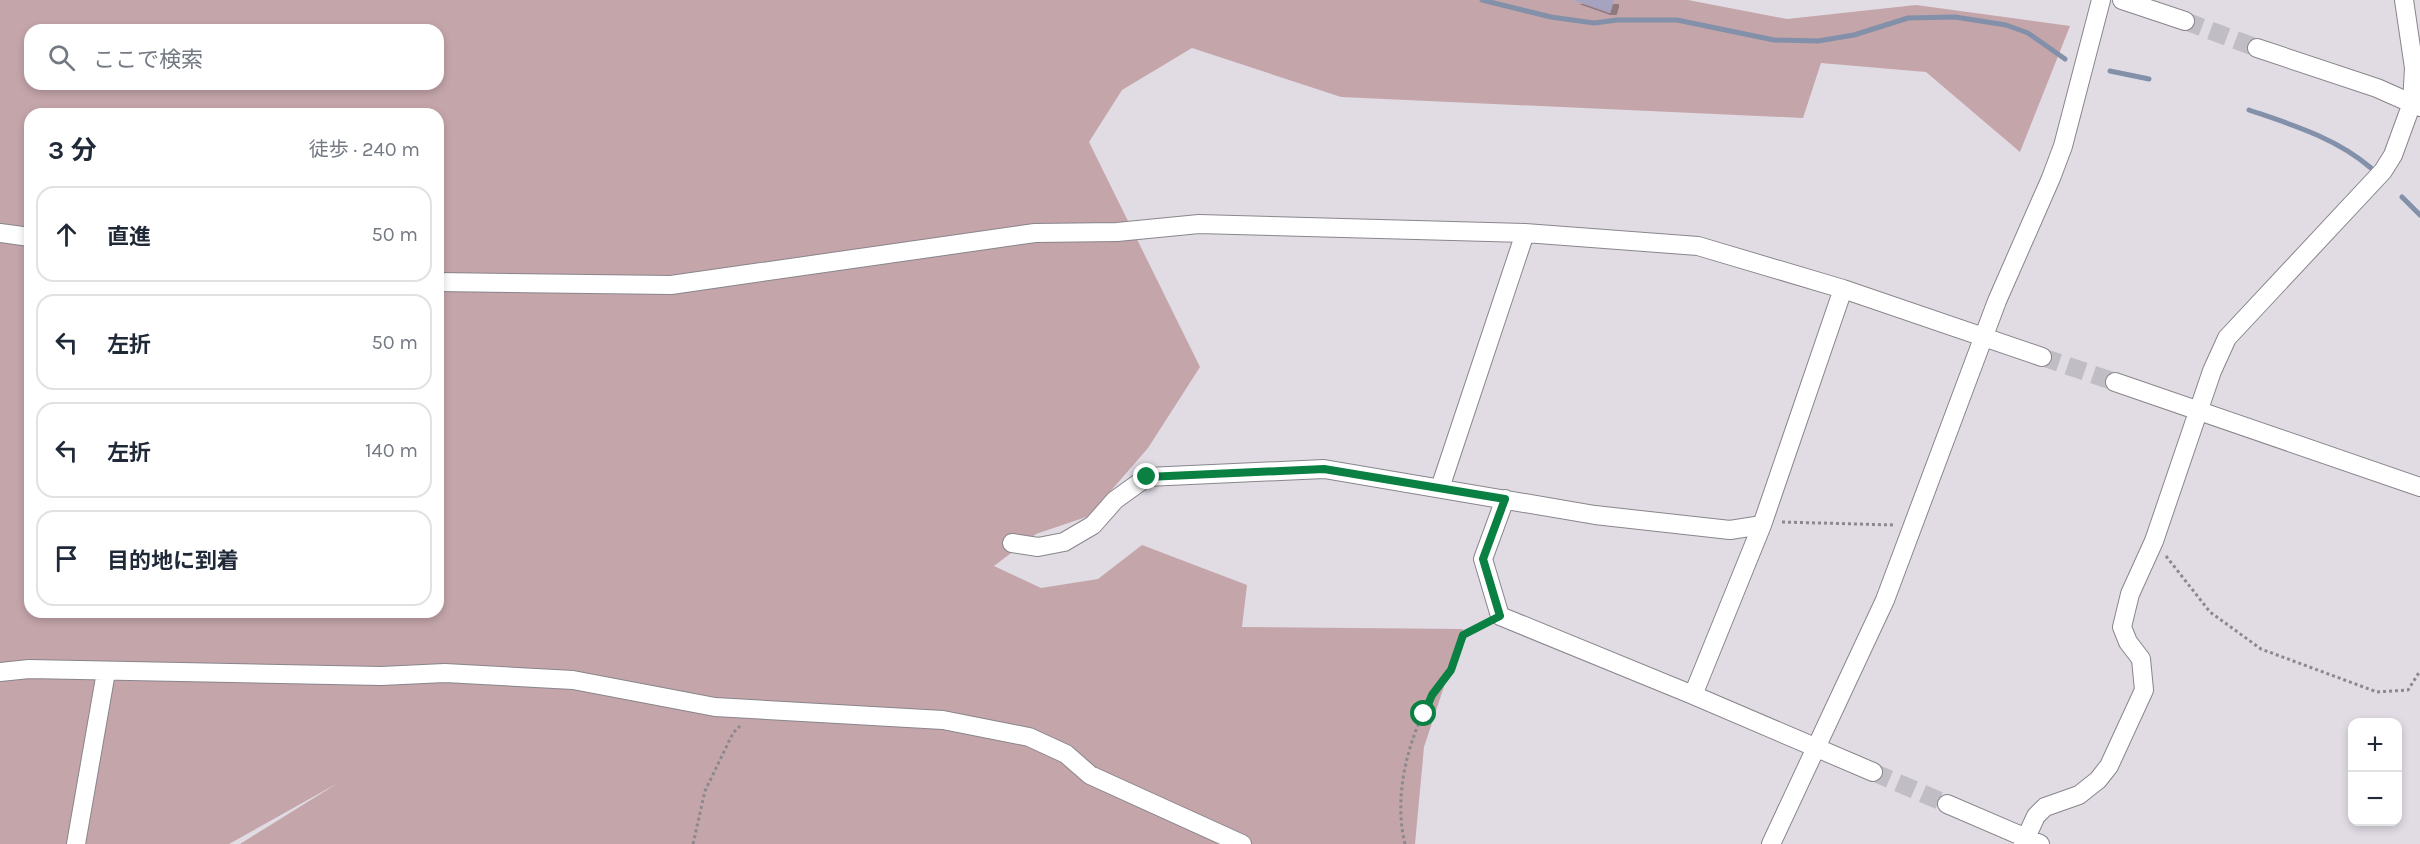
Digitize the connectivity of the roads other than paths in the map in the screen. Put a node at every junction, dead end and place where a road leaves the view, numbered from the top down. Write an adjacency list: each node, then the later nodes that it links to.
1 (2101, 0): 12 (street)
2 (2122, 0): 4 (street)
3 (2404, 0): 6 (street)
4 (2185, 21)
5 (2257, 48): 6 (street)
6 (2416, 105): 15 (street)
7 (0, 233): 9 (street)
8 (1525, 233): 10 (street); 11 (street); 17 (street)
9 (24, 236)
10 (444, 282)
11 (1843, 289): 12 (street); 19 (street)
12 (1983, 336): 13 (street); 24 (street)
13 (2042, 357)
14 (2115, 382): 15 (street)
15 (2199, 411): 16 (street); 27 (street)
16 (2420, 487)
17 (1440, 488): 18 (street); 20 (street)
18 (1505, 499): 19 (street); 23 (street)
19 (1762, 525): 23 (street)
20 (1012, 543)
21 (0, 672): 22 (street)
22 (106, 672): 28 (street); 29 (street)
23 (1693, 695): 24 (street)
24 (1814, 747): 25 (street); 30 (street)
25 (1873, 772)
26 (1947, 804): 27 (street)
27 (2029, 842)
28 (76, 844)
29 (1242, 844)
30 (1771, 844)

